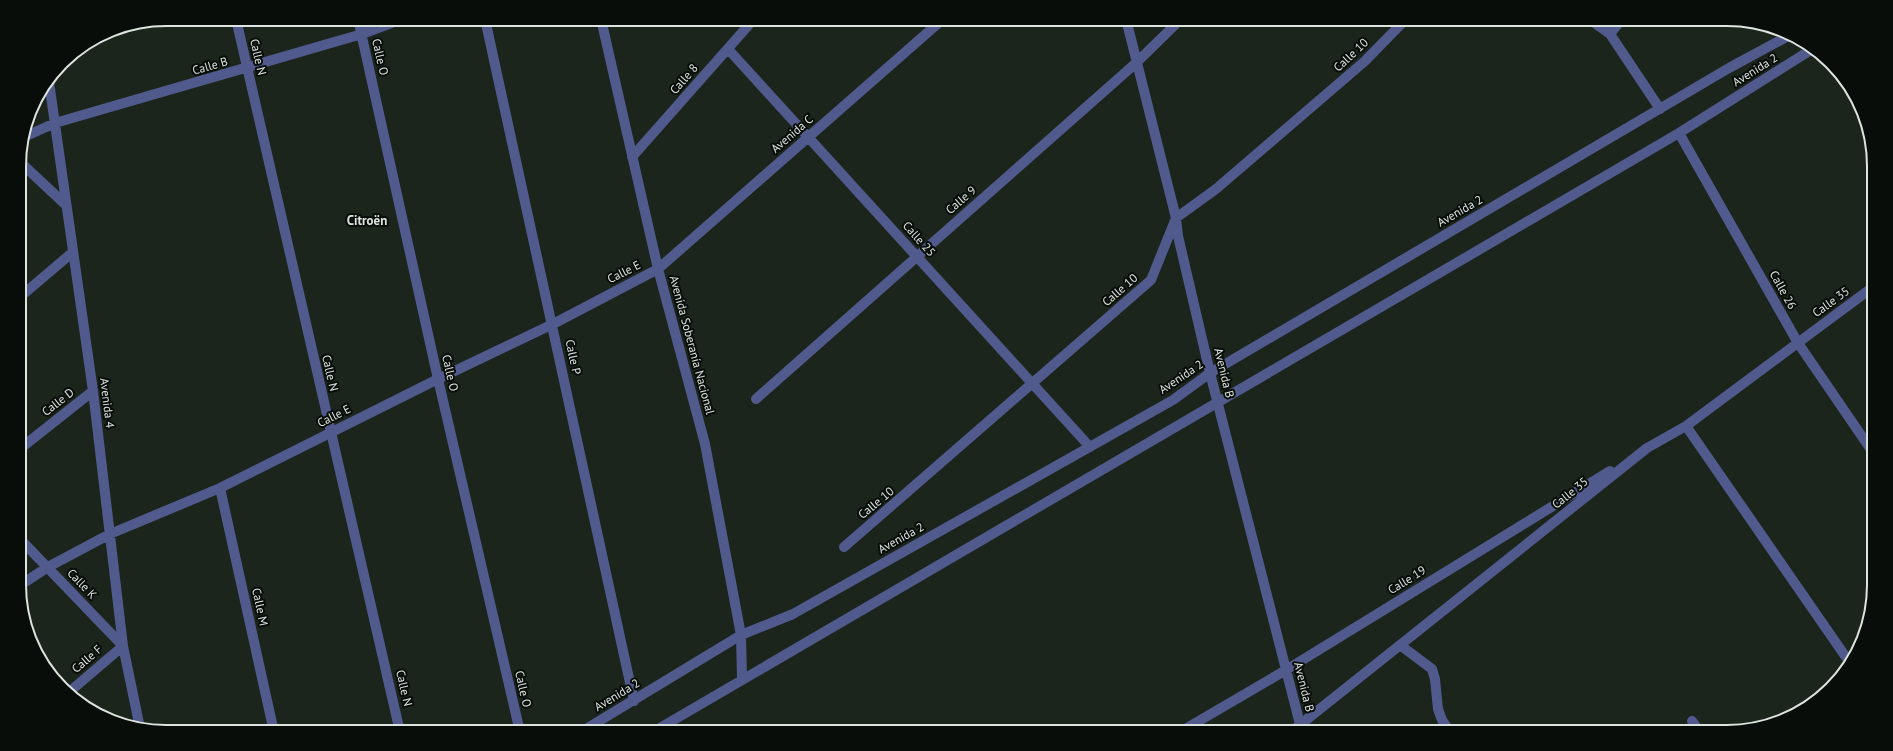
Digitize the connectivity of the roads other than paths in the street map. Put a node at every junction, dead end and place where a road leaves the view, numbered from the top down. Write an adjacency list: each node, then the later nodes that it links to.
1 (238, 26): 19 (street, Calle N)
2 (360, 26): 13 (street, Calle O)
3 (383, 26): 13 (street, Calle B)
4 (487, 26): 35 (street, Calle P)
5 (603, 26): 26 (street, Avenida Soberanía Nacional)
6 (748, 26): 16 (street, Calle 8)
7 (935, 26): 25 (street, Avenida C)
8 (1128, 26): 18 (street, Avenida B)
9 (1174, 26): 18 (street, Calle 9)
10 (1399, 26): 29 (street, Calle 10)
11 (1599, 26): 14 (street)
12 (1616, 26): 14 (street)
13 (362, 34): 19 (street, Calle B); 38 (street, Calle O)
14 (1610, 34): 21 (street)
15 (1784, 38): 21 (street, Avenida 2)
16 (728, 49): 25 (street, Calle 25); 26 (street, Calle 8)
17 (1808, 52): 23 (street, Avenida 2)
18 (1136, 63): 29 (street, Avenida B); 31 (street, Calle 9)
19 (248, 68): 22 (street, Calle B); 44 (street, Calle N)
20 (50, 89): 22 (street, Avenida 4)
21 (1660, 109): 37 (street, Avenida 2)
22 (55, 123): 24 (street, Calle B); 28 (street, Avenida 4)
23 (1679, 133): 36 (street, Calle 26); 42 (street, Avenida 2)
24 (30, 134)
25 (808, 137): 31 (street, Calle 25); 32 (street, Avenida C)
26 (632, 156): 32 (street, Avenida Soberanía Nacional)
27 (26, 168): 28 (street)
28 (66, 205): 30 (street, Avenida 4)
29 (1176, 218): 37 (street, Avenida B); 39 (street, Calle 10)
30 (73, 252): 34 (street); 40 (street, Avenida 4)
31 (917, 256): 39 (street, Calle 25); 41 (street, Calle 9)
32 (658, 270): 35 (street, Calle E); 55 (street, Avenida Soberanía Nacional)
33 (1867, 291): 36 (street, Calle 35)
34 (26, 292)
35 (553, 324): 38 (street, Calle E); 62 (street, Calle P)
36 (1798, 343): 43 (street, Calle 35); 46 (street, Calle 26)
37 (1210, 373): 42 (street, Avenida B); 47 (street, Avenida 2)
38 (438, 378): 44 (street, Calle E); 67 (street, Calle O)
39 (1033, 384): 47 (street, Calle 25); 52 (street, Calle 10)
40 (93, 391): 45 (street, Calle D); 50 (street, Avenida 4)
41 (756, 399)
42 (1218, 402): 59 (street, Avenida B); 60 (street, Avenida 2)
43 (1686, 426): 48 (street, Calle 35); 58 (street)
44 (330, 433): 49 (street, Calle E); 66 (street, Calle N)
45 (26, 444)
46 (1867, 444)
47 (1090, 447): 55 (street, Avenida 2)
48 (1647, 448): 56 (street, Calle 35); 59 (street, Calle 19)
49 (220, 488): 50 (street, Calle E); 65 (street, Calle M)
50 (110, 534): 53 (street, Calle E); 57 (street, Avenida 4)
51 (26, 545): 53 (street, Calle K)
52 (844, 547)
53 (48, 567): 54 (street, Calle E); 57 (street, Calle K)
54 (26, 581)
55 (741, 635): 60 (street, Avenida Soberanía Nacional); 62 (street, Avenida 2)
56 (1400, 645): 72 (street, Calle 35); 73 (street)
57 (123, 646): 61 (street, Calle F); 64 (street, Avenida 4)
58 (1846, 658)
59 (1286, 670): 70 (street, Calle 19); 71 (street, Avenida B)
60 (742, 680): 69 (street, Avenida 2)
61 (73, 689)
62 (634, 701): 68 (street, Avenida 2)
63 (1692, 721): 74 (street)
64 (139, 722)
65 (272, 725)
66 (398, 725)
67 (518, 725)
68 (593, 725)
69 (665, 725)
70 (1192, 725)
71 (1300, 725)
72 (1305, 725)
73 (1445, 725)
74 (1695, 725)

